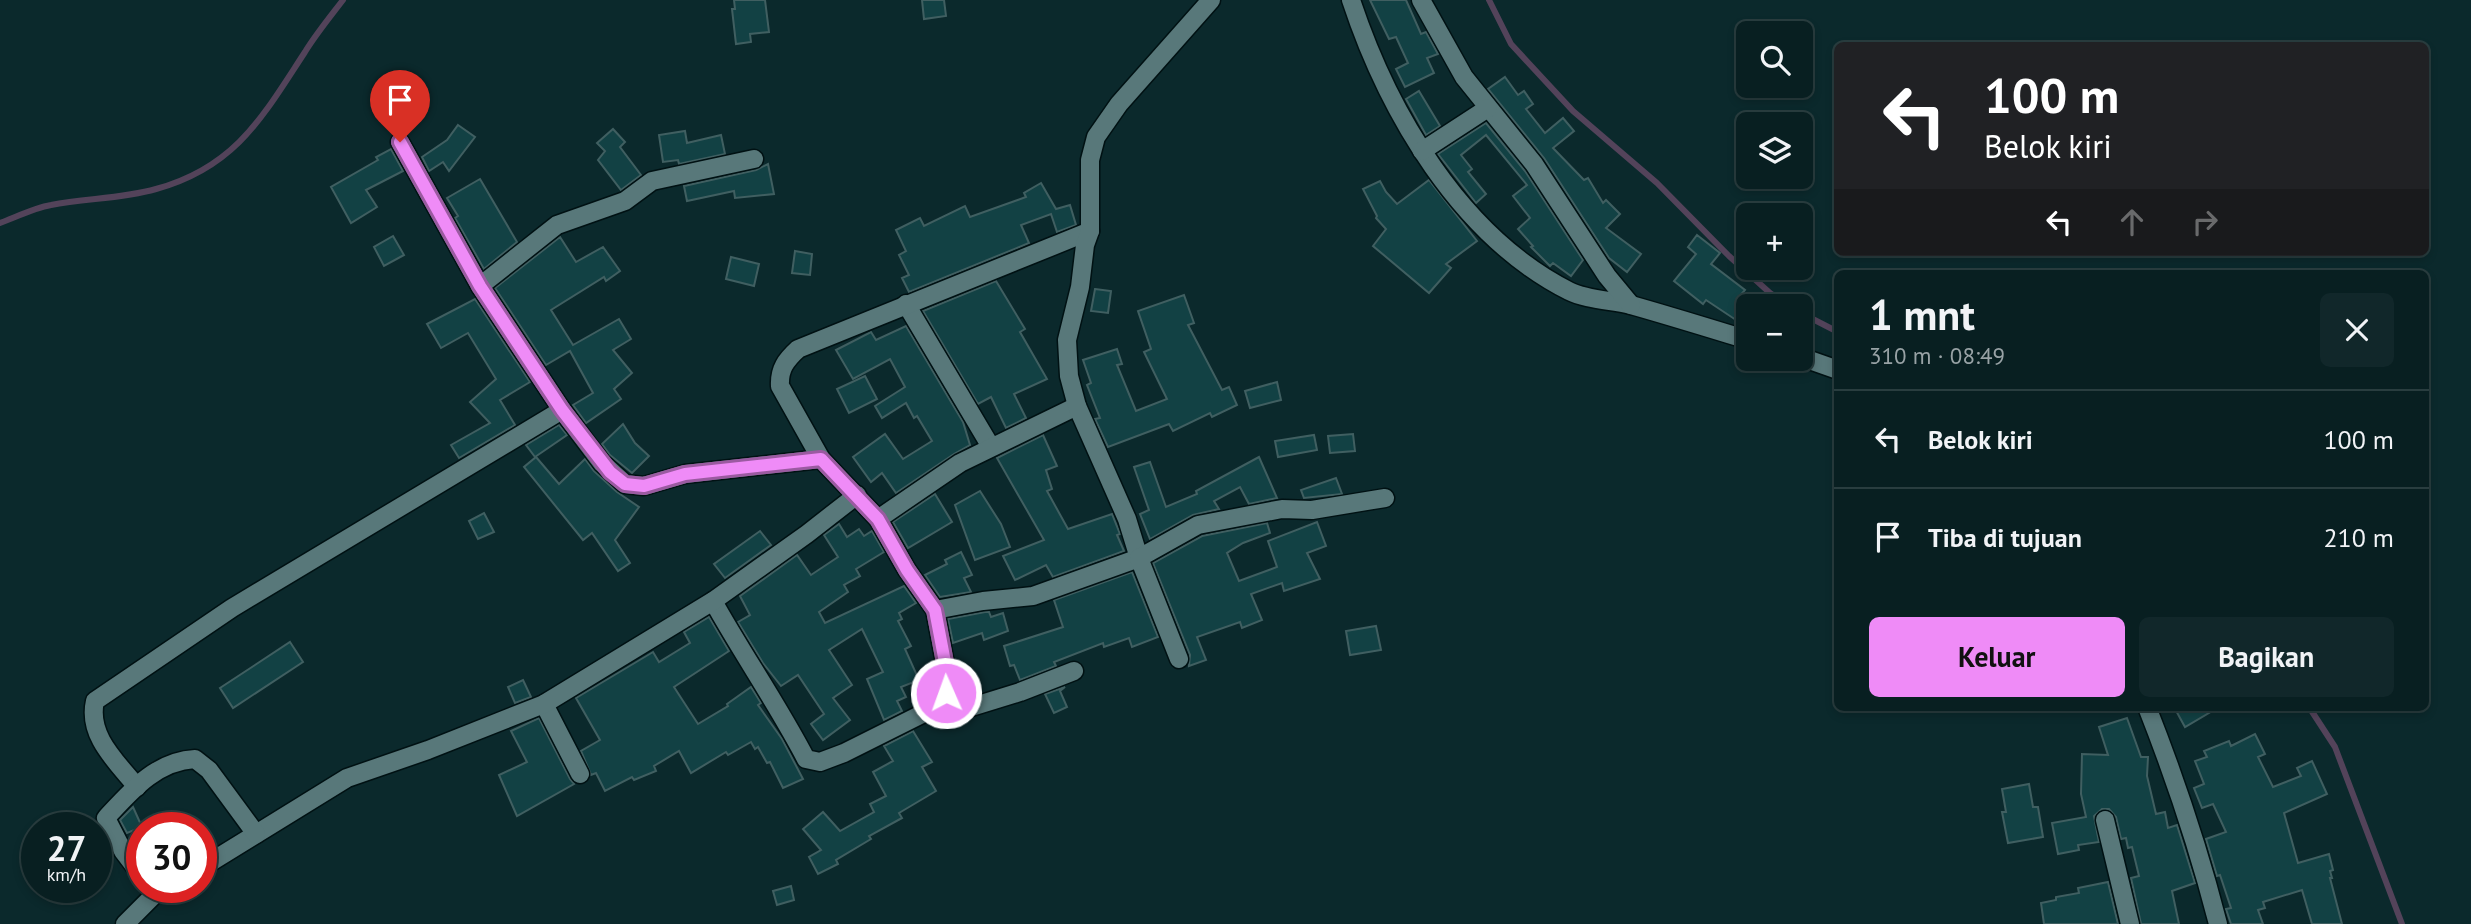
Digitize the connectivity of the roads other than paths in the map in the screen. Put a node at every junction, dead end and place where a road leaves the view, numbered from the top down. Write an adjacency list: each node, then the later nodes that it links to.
1 (1211, 0): 8 (street)
2 (1351, 0): 6 (street)
3 (1421, 0): 4 (street)
4 (1488, 108): 6 (street); 11 (street)
5 (400, 142): 9 (street)
6 (1422, 150): 11 (street)
7 (754, 159): 9 (street)
8 (1090, 231): 10 (street); 15 (street)
9 (480, 286): 16 (street)
10 (906, 304): 17 (street); 18 (street)
11 (1631, 305): 12 (street)
12 (1736, 336)
13 (1813, 361): 14 (street)
14 (1834, 369)
15 (1077, 405): 17 (street); 22 (street)
16 (562, 410): 18 (street); 31 (street)
17 (991, 447): 21 (street)
18 (821, 459): 19 (street)
19 (857, 495): 21 (street); 23 (street)
20 (1385, 498): 22 (street)
21 (878, 519): 24 (street)
22 (1139, 558): 24 (street); 25 (street)
23 (713, 601): 27 (street); 28 (street)
24 (935, 610): 28 (street)
25 (1179, 659)
26 (1074, 671): 28 (street)
27 (544, 704): 30 (street); 33 (street)
28 (939, 706)
29 (2149, 711): 39 (street)
30 (580, 774)
31 (137, 787): 33 (street); 34 (street)
32 (2105, 820): 38 (street)
33 (256, 834): 35 (street)
34 (126, 855)
35 (217, 858)
36 (144, 903): 37 (street)
37 (125, 924)
38 (2130, 924)
39 (2218, 924)

